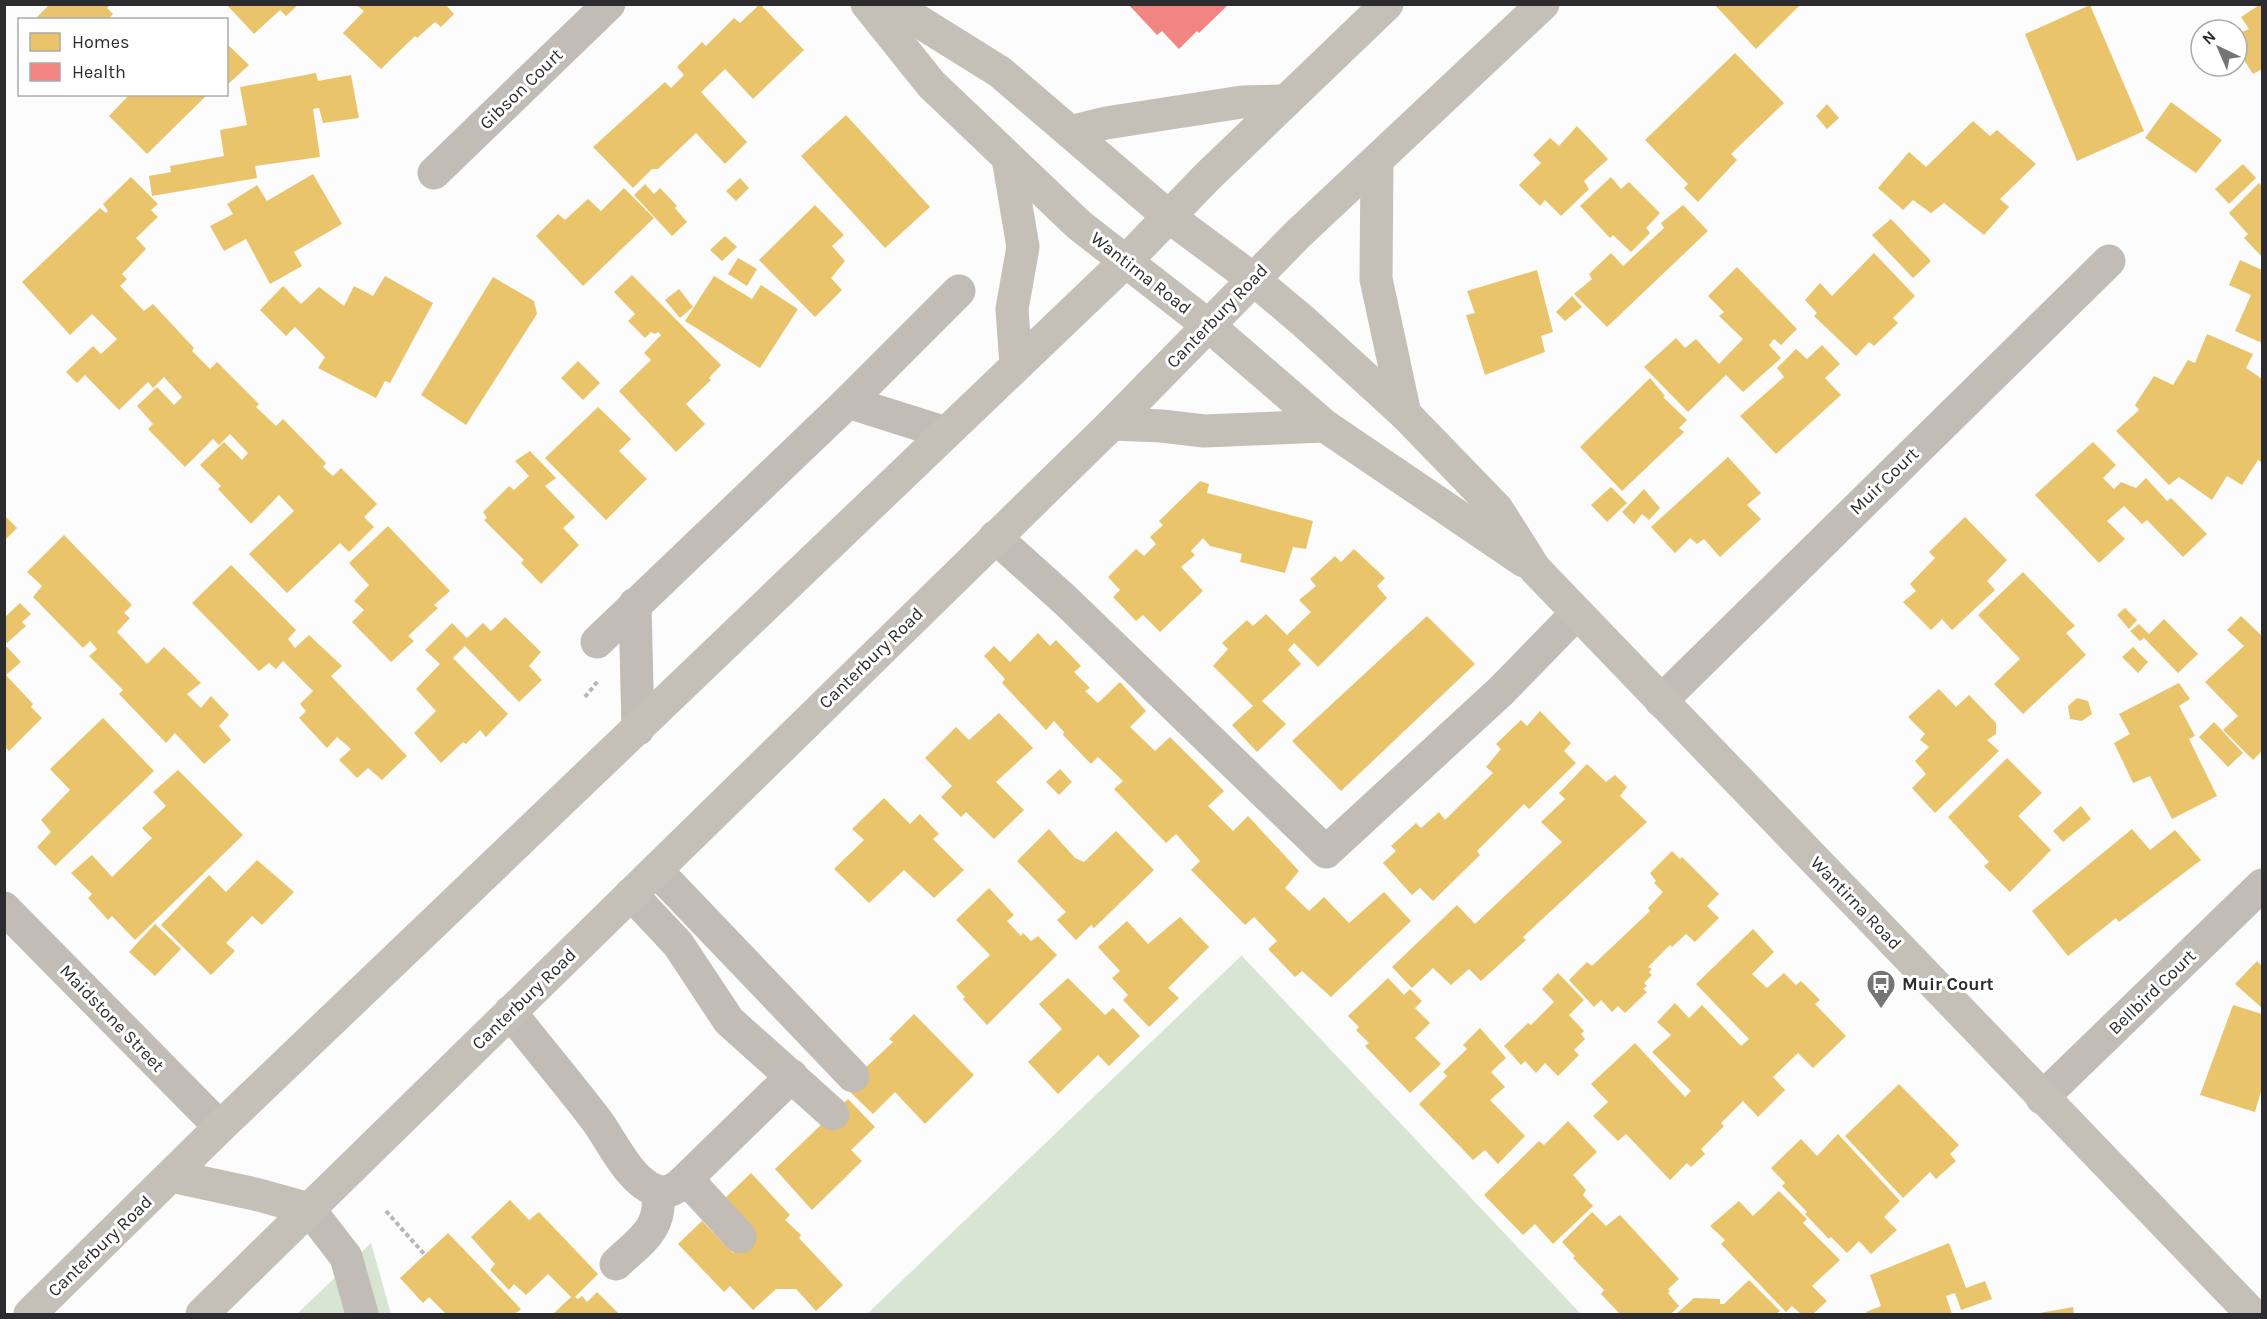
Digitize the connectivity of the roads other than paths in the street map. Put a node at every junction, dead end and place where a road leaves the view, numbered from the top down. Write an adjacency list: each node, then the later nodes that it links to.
1 (609, 4): 10 (street, Gibson Court)
2 (867, 4): 8 (main road, Wantirna Road)
3 (891, 4): 7 (main road, Wantirna Road)
4 (1387, 4): 6 (main road, Canterbury Road)
5 (1543, 4): 9 (main road, Canterbury Road)
6 (1286, 101): 7 (main road); 11 (main road, Canterbury Road)
7 (1070, 132): 11 (main road, Wantirna Road)
8 (1008, 158): 12 (main road, Wantirna Road); 17 (main road)
9 (1377, 161): 14 (main road, Canterbury Road); 19 (main road)
10 (434, 173)
11 (1168, 216): 12 (main road, Canterbury Road); 14 (main road, Wantirna Road)
12 (1126, 261): 16 (main road, Wantirna Road); 17 (main road, Canterbury Road)
13 (2109, 261): 28 (street, Muir Court)
14 (1253, 279): 16 (main road, Canterbury Road); 19 (main road, Wantirna Road)
15 (959, 291): 18 (street)
16 (1209, 326): 20 (main road, Canterbury Road); 21 (main road, Wantirna Road)
17 (1016, 365): 22 (main road, Canterbury Road)
18 (848, 402): 22 (street); 25 (street)
19 (1405, 414): 24 (main road, Wantirna Road)
20 (1112, 424): 21 (main road); 23 (main road, Canterbury Road)
21 (1325, 426): 24 (main road, Wantirna Road)
22 (946, 433): 29 (main road, Canterbury Road)
23 (995, 537): 26 (street); 30 (main road, Canterbury Road)
24 (1535, 569): 26 (main road, Wantirna Road)
25 (635, 604): 27 (street); 29 (street)
26 (1577, 613): 28 (main road, Wantirna Road)
27 (597, 642)
28 (1661, 701): 37 (main road, Wantirna Road)
29 (638, 729): 39 (main road, Canterbury Road)
30 (656, 870): 32 (main road, Canterbury Road); 36 (street)
31 (2262, 885): 37 (street, Bellbird Court)
32 (631, 894): 34 (main road, Canterbury Road); 35 (street)
33 (4, 908): 39 (street, Maidstone Street)
34 (510, 1012): 41 (street); 42 (main road, Canterbury Road)
35 (792, 1076): 38 (street); 41 (street)
36 (853, 1076)
37 (2042, 1098): 48 (main road, Wantirna Road)
38 (833, 1114)
39 (220, 1127): 40 (main road, Canterbury Road)
40 (172, 1176): 42 (main road); 46 (main road, Canterbury Road)
41 (670, 1188): 43 (street); 44 (street)
42 (309, 1209): 45 (main road, Canterbury Road); 47 (street)
43 (740, 1237)
44 (616, 1264)
45 (212, 1313)
46 (30, 1314)
47 (362, 1314)
48 (2252, 1314)

